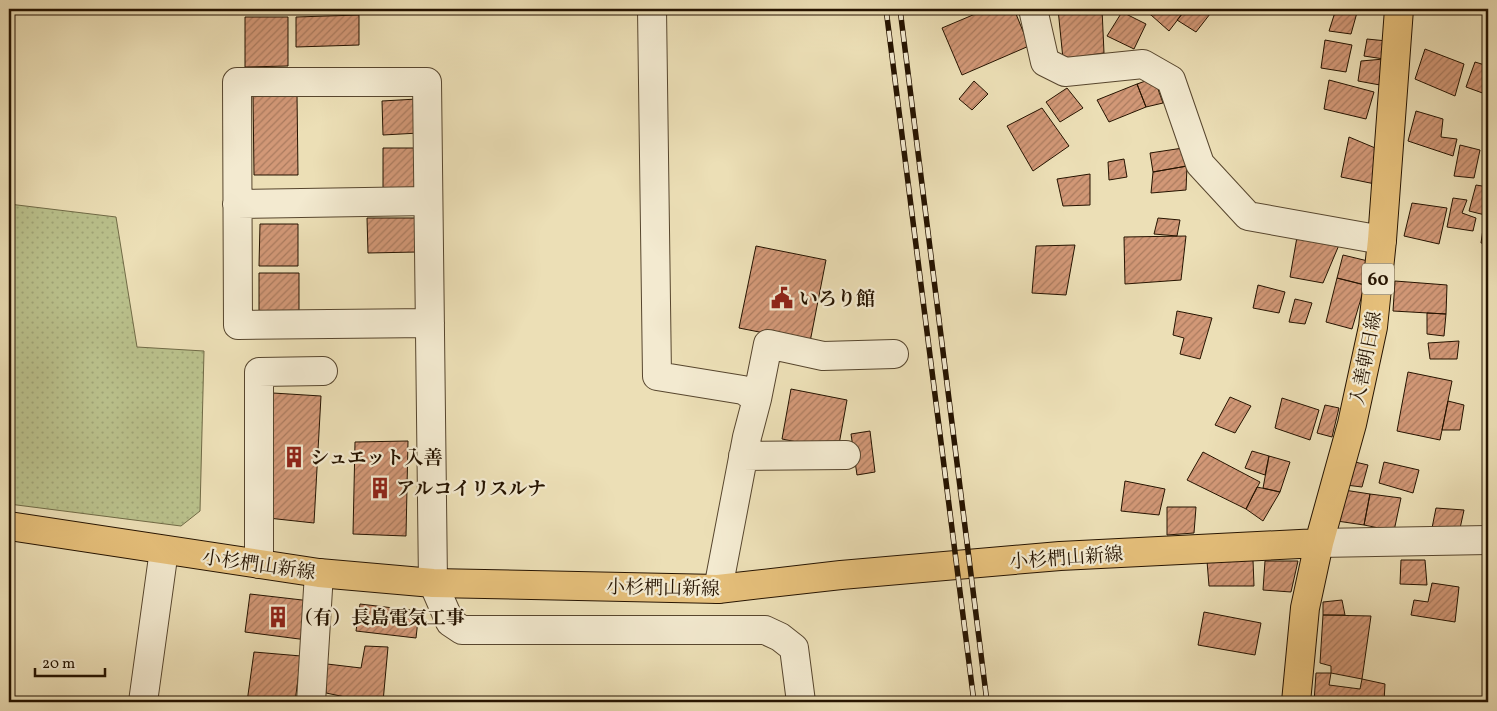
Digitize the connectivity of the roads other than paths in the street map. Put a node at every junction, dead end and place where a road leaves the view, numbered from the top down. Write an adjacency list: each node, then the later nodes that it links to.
1 (652, 9): 10 (street)
2 (1033, 9): 6 (street)
3 (1399, 9): 6 (main road, 入善朝日線 / 60)
4 (428, 201): 5 (street); 5 (street); 7 (street)
5 (237, 204): 7 (street)
6 (1382, 240): 15 (main road, 入善朝日線 / 60)
7 (430, 323): 19 (street)
8 (894, 354): 10 (street)
9 (324, 371): 17 (street)
10 (757, 399): 12 (street)
11 (846, 455): 12 (street)
12 (743, 456): 20 (street)
13 (9, 526): 16 (main road, 小杉椚山新線)
14 (1488, 540): 15 (street)
15 (1319, 543): 20 (main road, 小杉椚山新線); 24 (main road, 入善朝日線 / 60)
16 (164, 550): 17 (main road, 小杉椚山新線); 21 (street)
17 (259, 564): 18 (main road, 小杉椚山新線)
18 (320, 573): 19 (main road, 小杉椚山新線); 22 (street)
19 (433, 583): 20 (main road, 小杉椚山新線); 23 (street)
20 (718, 589)
21 (142, 702)
22 (311, 702)
23 (801, 702)
24 (1296, 702)

